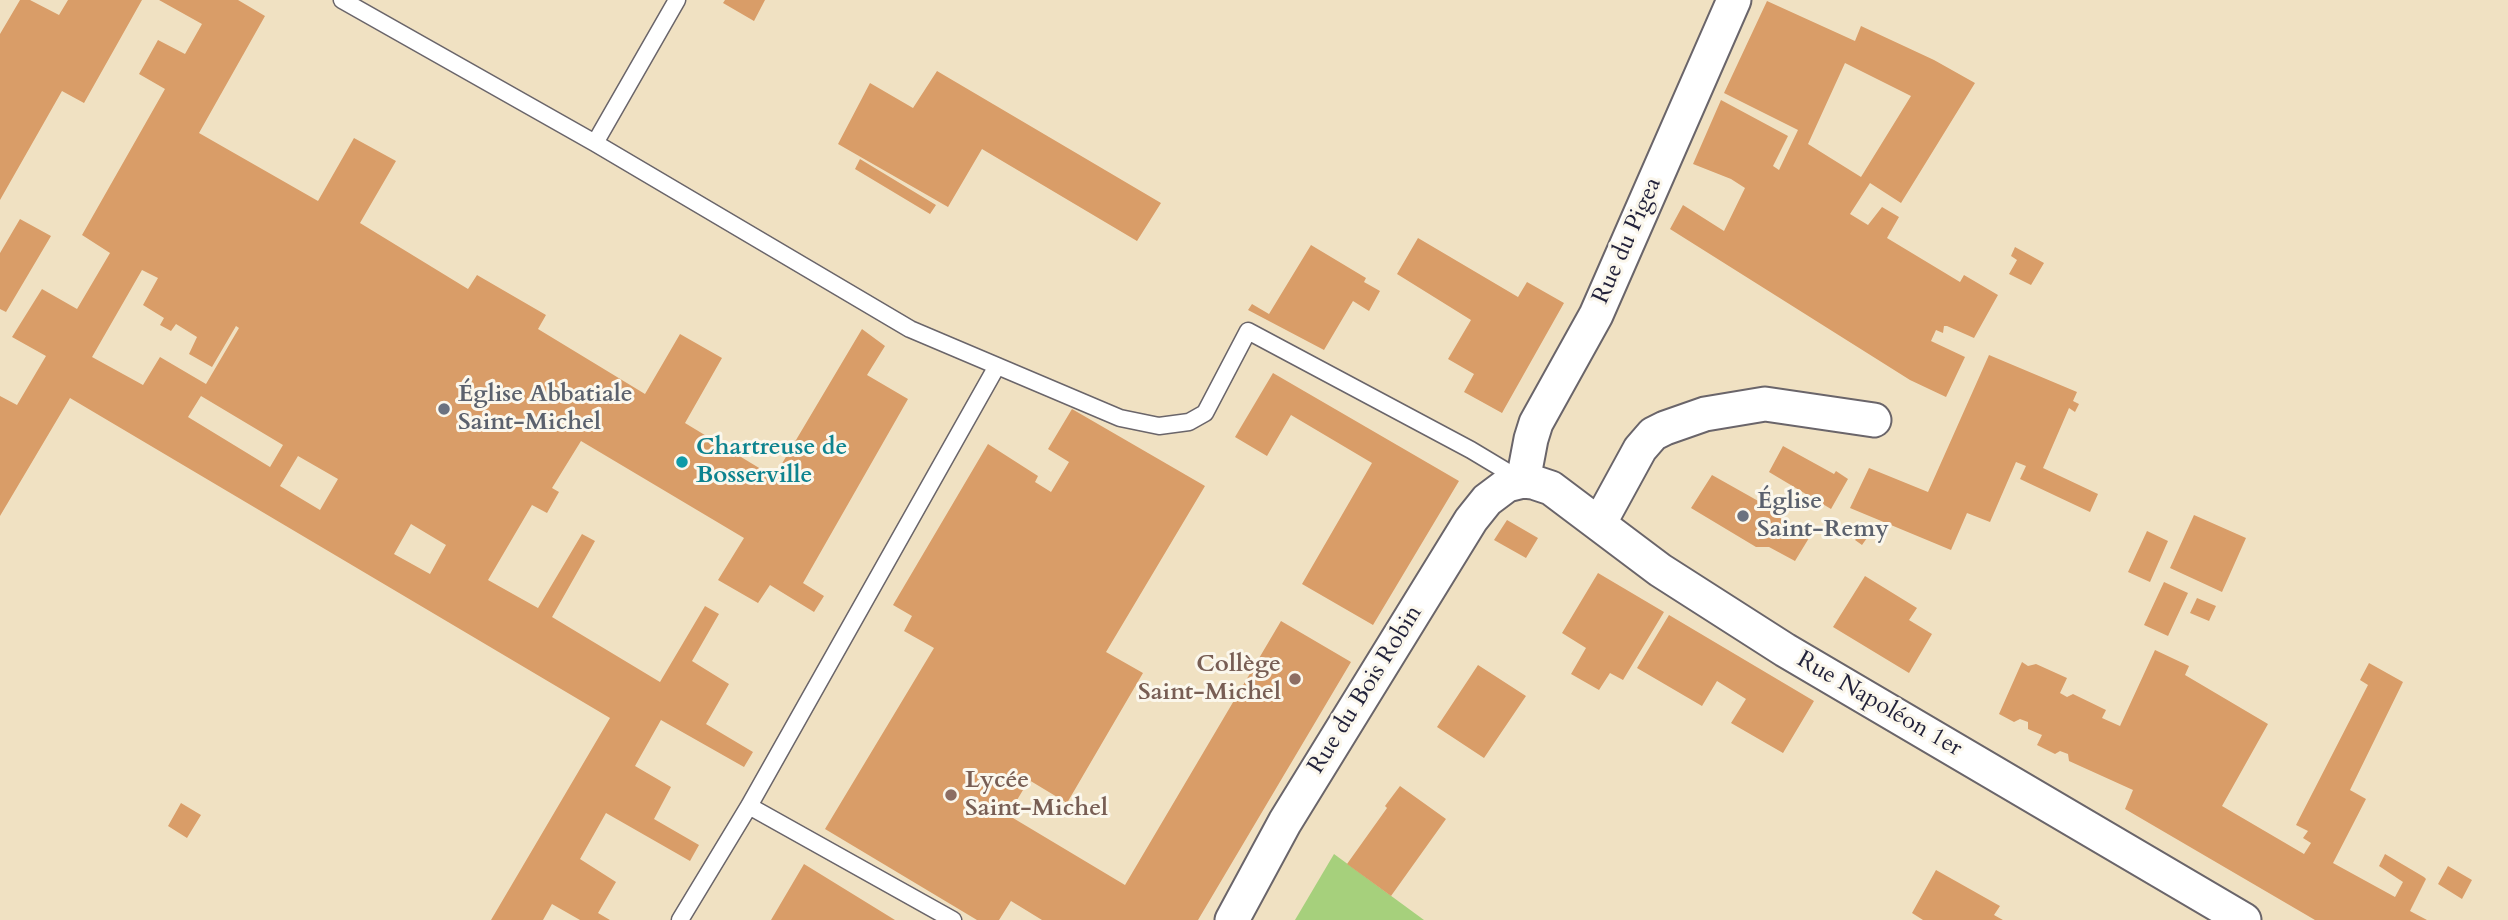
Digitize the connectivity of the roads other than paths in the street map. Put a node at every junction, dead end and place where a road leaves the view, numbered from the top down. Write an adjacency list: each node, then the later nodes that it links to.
1 (342, 0): 4 (lane)
2 (677, 0): 4 (lane)
3 (1734, 0): 7 (street, Rue du Pigea)
4 (595, 143): 5 (lane)
5 (998, 366): 7 (lane); 9 (lane)
6 (1874, 421): 8 (street)
7 (1523, 481): 8 (street, Rue Napoléon 1er); 12 (street, Rue du Bois Robin)
8 (1600, 524): 13 (street, Rue Napoléon 1er)
9 (749, 806): 10 (lane); 11 (lane)
10 (680, 920)
11 (953, 920)
12 (1232, 920)
13 (2244, 920)

